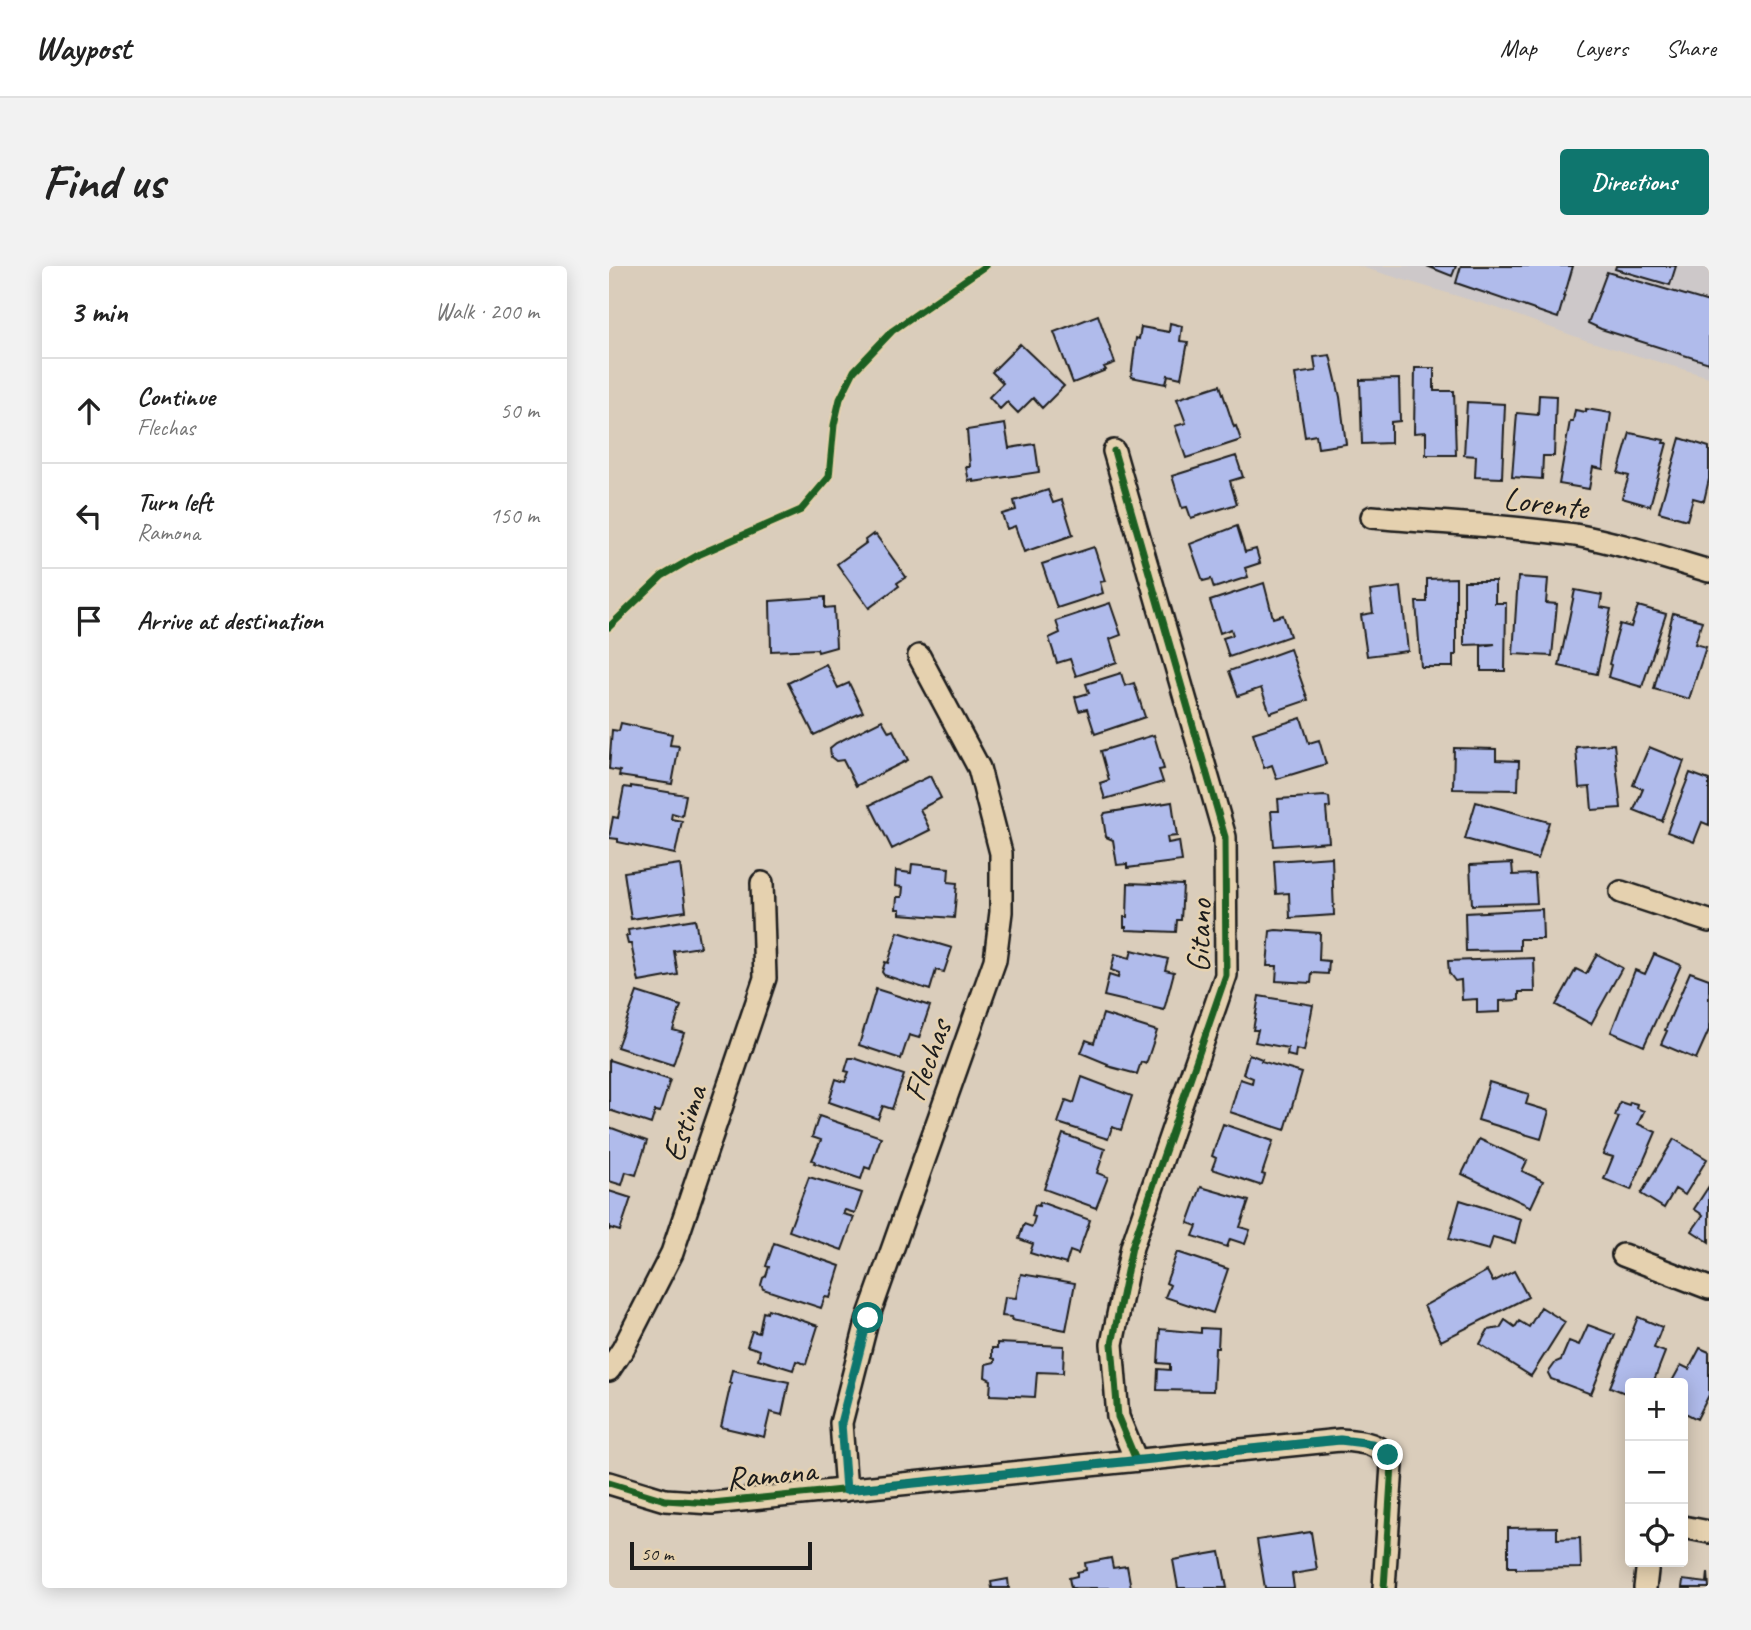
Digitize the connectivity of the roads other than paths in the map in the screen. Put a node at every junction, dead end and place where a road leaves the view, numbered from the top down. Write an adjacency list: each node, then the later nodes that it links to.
1 (1114, 451): 11 (street, Gitano)
2 (1372, 517): 3 (street, Lorente)
3 (1709, 571)
4 (919, 656): 13 (street, Flechas)
5 (762, 883): 10 (street, Estima)
6 (1621, 892): 7 (street)
7 (1709, 921)
8 (1623, 1255): 9 (street)
9 (1709, 1288)
10 (609, 1370)
11 (1136, 1460): 13 (street, Ramona); 17 (street, Ramona)
12 (609, 1483): 13 (street, Ramona)
13 (846, 1490)
14 (1688, 1528): 15 (street)
15 (1709, 1532)
16 (1647, 1567): 18 (street)
17 (1384, 1588)
18 (1645, 1588)

